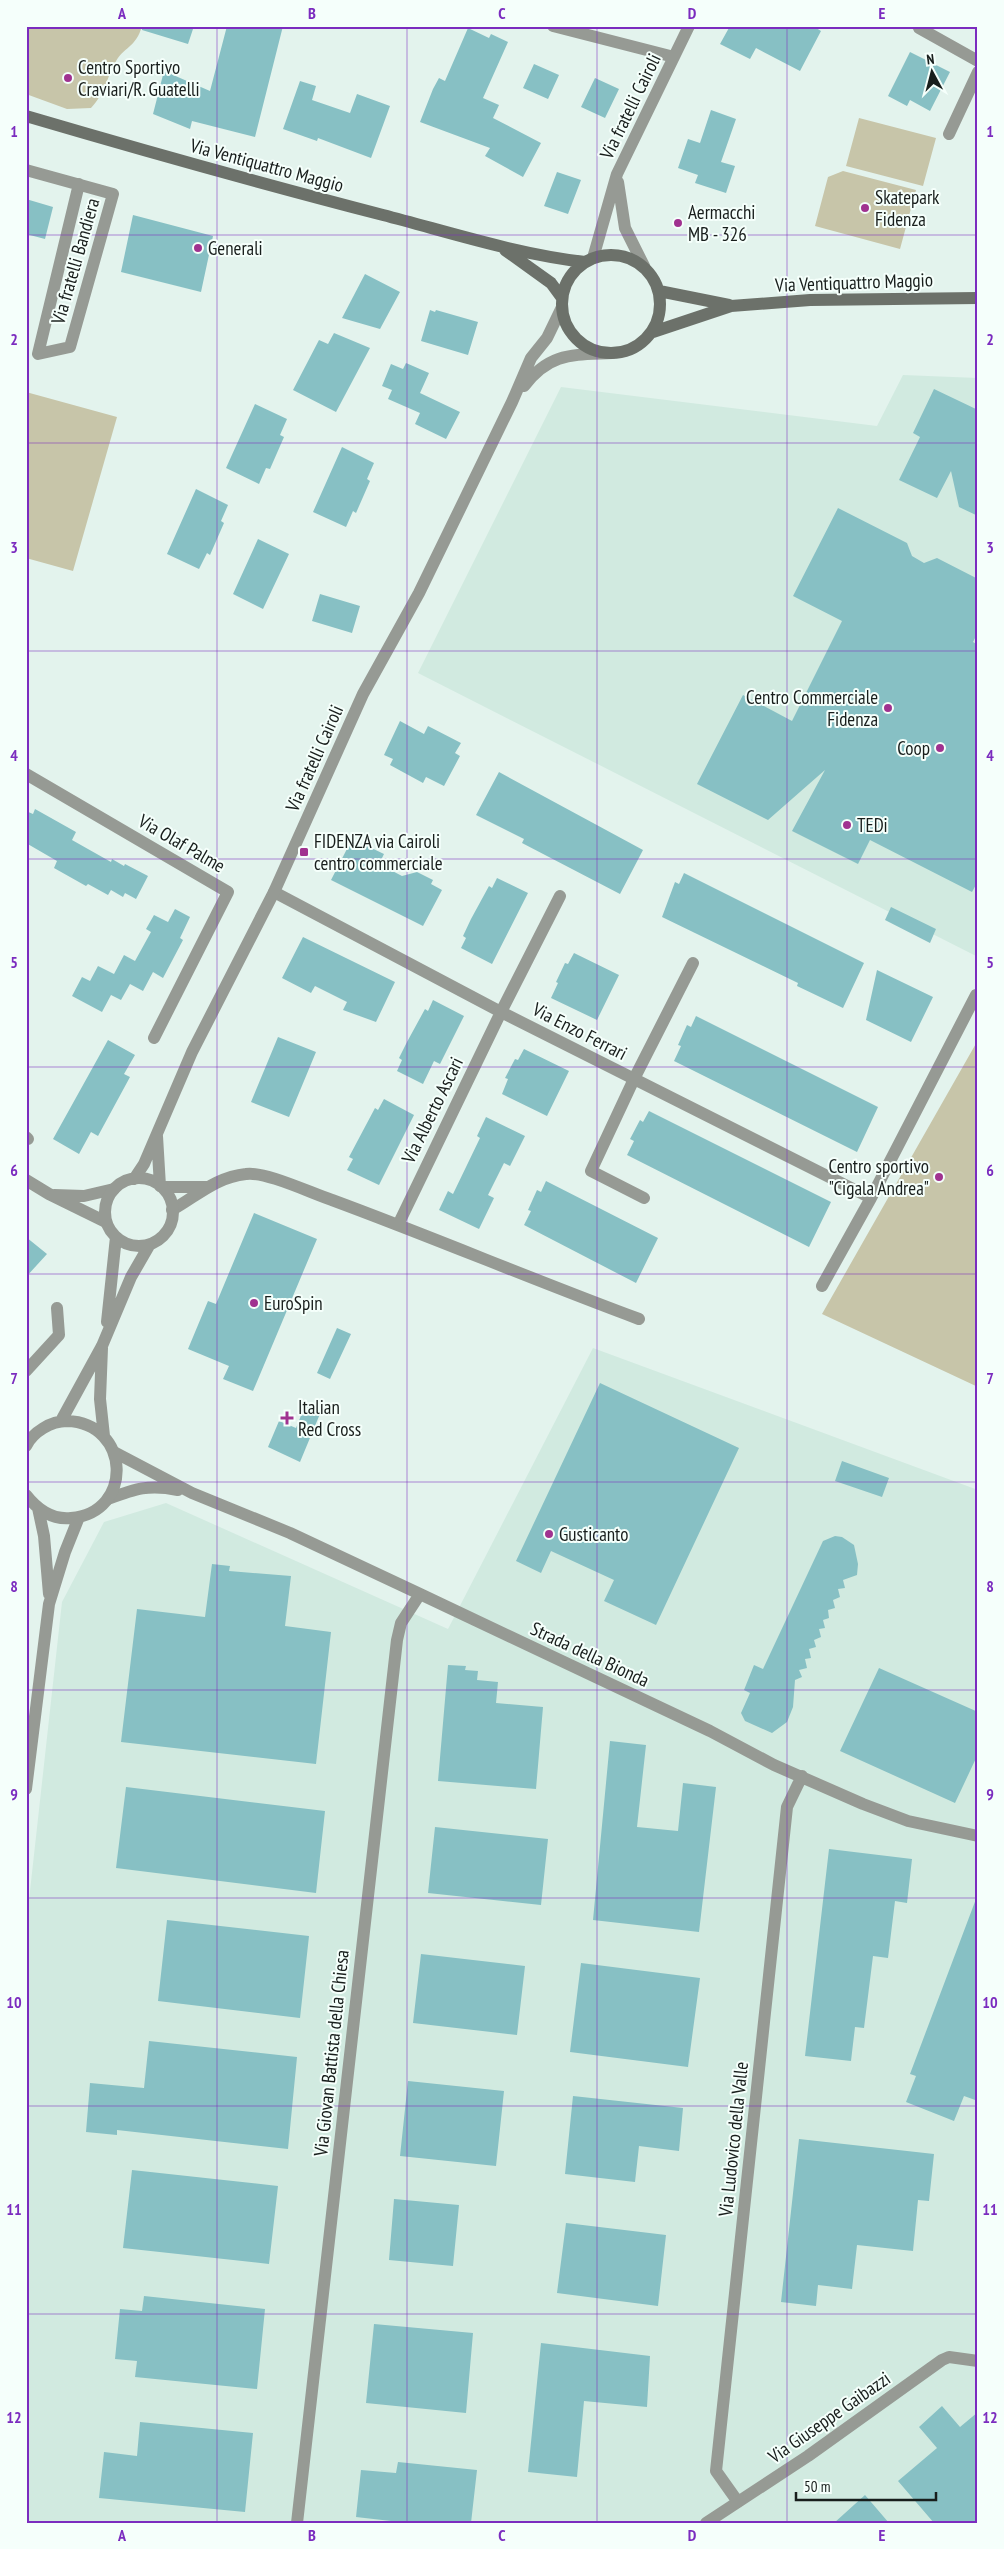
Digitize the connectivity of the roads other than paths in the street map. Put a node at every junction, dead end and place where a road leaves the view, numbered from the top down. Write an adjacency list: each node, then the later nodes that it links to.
1 (553, 26): 4 (street)
2 (689, 26): 4 (street, Via fratelli Cairoli)
3 (920, 26): 5 (street)
4 (674, 57): 10 (street, Via fratelli Cairoli)
5 (978, 61)
6 (978, 72): 8 (street)
7 (26, 116): 12 (main road, Via Ventiquattro Maggio)
8 (949, 134)
9 (26, 170): 11 (street, Via fratelli Bandiera)
10 (617, 174): 13 (street, Via fratelli Cairoli); 14 (street, Via fratelli Cairoli)
11 (79, 184): 11 (street, Via fratelli Bandiera)
12 (499, 245): 13 (main road, Via Ventiquattro Maggio); 17 (main road, Via Ventiquattro Maggio)
13 (589, 260): 14 (main road, Via Ventiquattro Maggio); 17 (main road)
14 (644, 266): 15 (main road)
15 (659, 291): 18 (main road, Via Ventiquattro Maggio); 19 (main road)
16 (978, 298): 18 (main road, Via Ventiquattro Maggio)
17 (562, 303): 20 (main road, Via Ventiquattro Maggio); 21 (street, Via fratelli Cairoli)
18 (731, 306): 19 (main road, Via Ventiquattro Maggio)
19 (652, 332): 20 (main road, Via Ventiquattro Maggio)
20 (612, 353): 21 (street, Via fratelli Cairoli)
21 (512, 402): 23 (street, Via fratelli Cairoli)
22 (26, 774): 28 (street, Via Olaf Palme)
23 (274, 892): 27 (street, Via Enzo Ferrari); 30 (street, Via fratelli Cairoli)
24 (560, 896): 27 (street, Via Alberto Ascari)
25 (693, 963): 29 (street)
26 (976, 995): 38 (street)
27 (501, 1012): 29 (street, Via Enzo Ferrari); 41 (street, Via Alberto Ascari)
28 (154, 1038)
29 (634, 1079): 37 (street); 38 (street, Via Enzo Ferrari)
30 (157, 1132): 31 (street, Via fratelli Cairoli); 33 (street, Via fratelli Cairoli)
31 (134, 1179): 33 (street); 35 (street)
32 (26, 1180): 36 (street)
33 (161, 1187): 34 (street); 39 (street)
34 (206, 1187): 39 (street); 41 (street)
35 (114, 1189): 36 (street); 40 (street)
36 (49, 1194): 40 (street)
37 (644, 1198)
38 (871, 1198): 44 (street)
39 (172, 1210): 43 (street)
40 (106, 1222): 42 (street)
41 (398, 1225): 46 (street)
42 (116, 1237): 43 (street); 47 (street)
43 (150, 1244): 47 (street)
44 (822, 1286)
45 (58, 1308): 48 (street)
46 (639, 1319)
47 (104, 1341): 49 (street); 50 (street)
48 (26, 1371)
49 (61, 1421): 50 (street); 51 (street)
50 (104, 1436): 52 (street)
51 (27, 1443)
52 (114, 1452): 53 (street, Strada della Bionda); 55 (street)
53 (192, 1493): 55 (street, Strada della Bionda); 58 (street, Strada della Bionda)
54 (26, 1495): 56 (street)
55 (108, 1499): 57 (street, Strada della Bionda)
56 (38, 1508): 57 (street); 59 (street)
57 (79, 1518): 59 (street)
58 (420, 1594): 60 (street, Strada della Bionda); 65 (street, Via Giovan Battista della Chiesa)
59 (49, 1604): 61 (street)
60 (802, 1776): 62 (street, Strada della Bionda); 64 (street, Via Ludovico della Valle)
61 (26, 1789)
62 (978, 1836)
63 (978, 2361): 64 (street, Via Giuseppe Gaibazzi)
64 (738, 2502): 66 (street, Via Giuseppe Gaibazzi)
65 (297, 2523)
66 (706, 2523)

